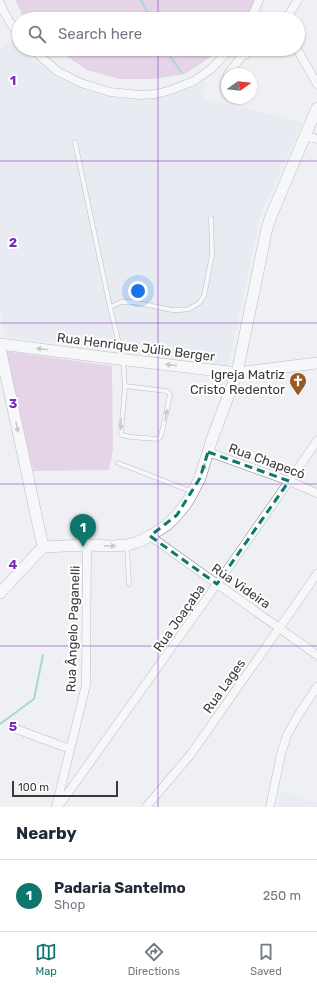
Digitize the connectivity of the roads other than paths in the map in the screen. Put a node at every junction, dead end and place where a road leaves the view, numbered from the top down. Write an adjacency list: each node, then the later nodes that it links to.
1 (259, 0): 4 (street)
2 (298, 0): 5 (street)
3 (0, 3): 6 (street)
4 (254, 12)
5 (290, 12)
6 (12, 26)
7 (40, 56): 8 (street)
8 (223, 56)
9 (242, 56): 11 (street)
10 (301, 56): 12 (street)
11 (233, 68)
12 (317, 84)
13 (317, 108): 14 (street)
14 (305, 136): 15 (street); 23 (street)
15 (317, 139)
16 (75, 142): 18 (lane)
17 (211, 218): 18 (lane)
18 (110, 307): 21 (lane)
19 (0, 344): 21 (street, Rua Henrique Júlio Berger, one-way to 19)
20 (0, 348): 34 (street, one-way to 34)
21 (123, 360): 23 (street, Rua Henrique Júlio Berger, one-way to 21); 24 (lane)
22 (317, 363): 23 (street, Rua Henrique Júlio Berger)
23 (237, 372): 26 (street)
24 (125, 386): 24 (lane, one-way to 24)
25 (317, 441): 28 (street, Rua Joaçaba)
26 (208, 452): 28 (street, Rua Chapecó); 29 (street, one-way to 26)
27 (118, 464): 29 (lane)
28 (288, 482): 30 (street, Rua Chapecó); 37 (street, Rua Joaçaba)
29 (193, 492): 31 (street)
30 (317, 493)
31 (150, 536): 33 (street); 37 (street, Rua Videira)
32 (87, 545): 33 (street, one-way to 33); 34 (street); 43 (street, Rua Ângelo Paganelli)
33 (127, 545): 36 (lane)
34 (43, 547): 38 (street)
35 (317, 574): 39 (street, Rua Lages)
36 (129, 584)
37 (217, 584): 39 (street, Rua Videira); 44 (street, Rua Joaçaba)
38 (0, 593)
39 (279, 628): 40 (street, Rua Videira); 45 (street, Rua Lages)
40 (317, 655)
41 (317, 687): 46 (street)
42 (16, 729): 43 (street)
43 (70, 749): 44 (street, Rua Ângelo Paganelli)
44 (57, 807)
45 (146, 807)
46 (270, 807)

